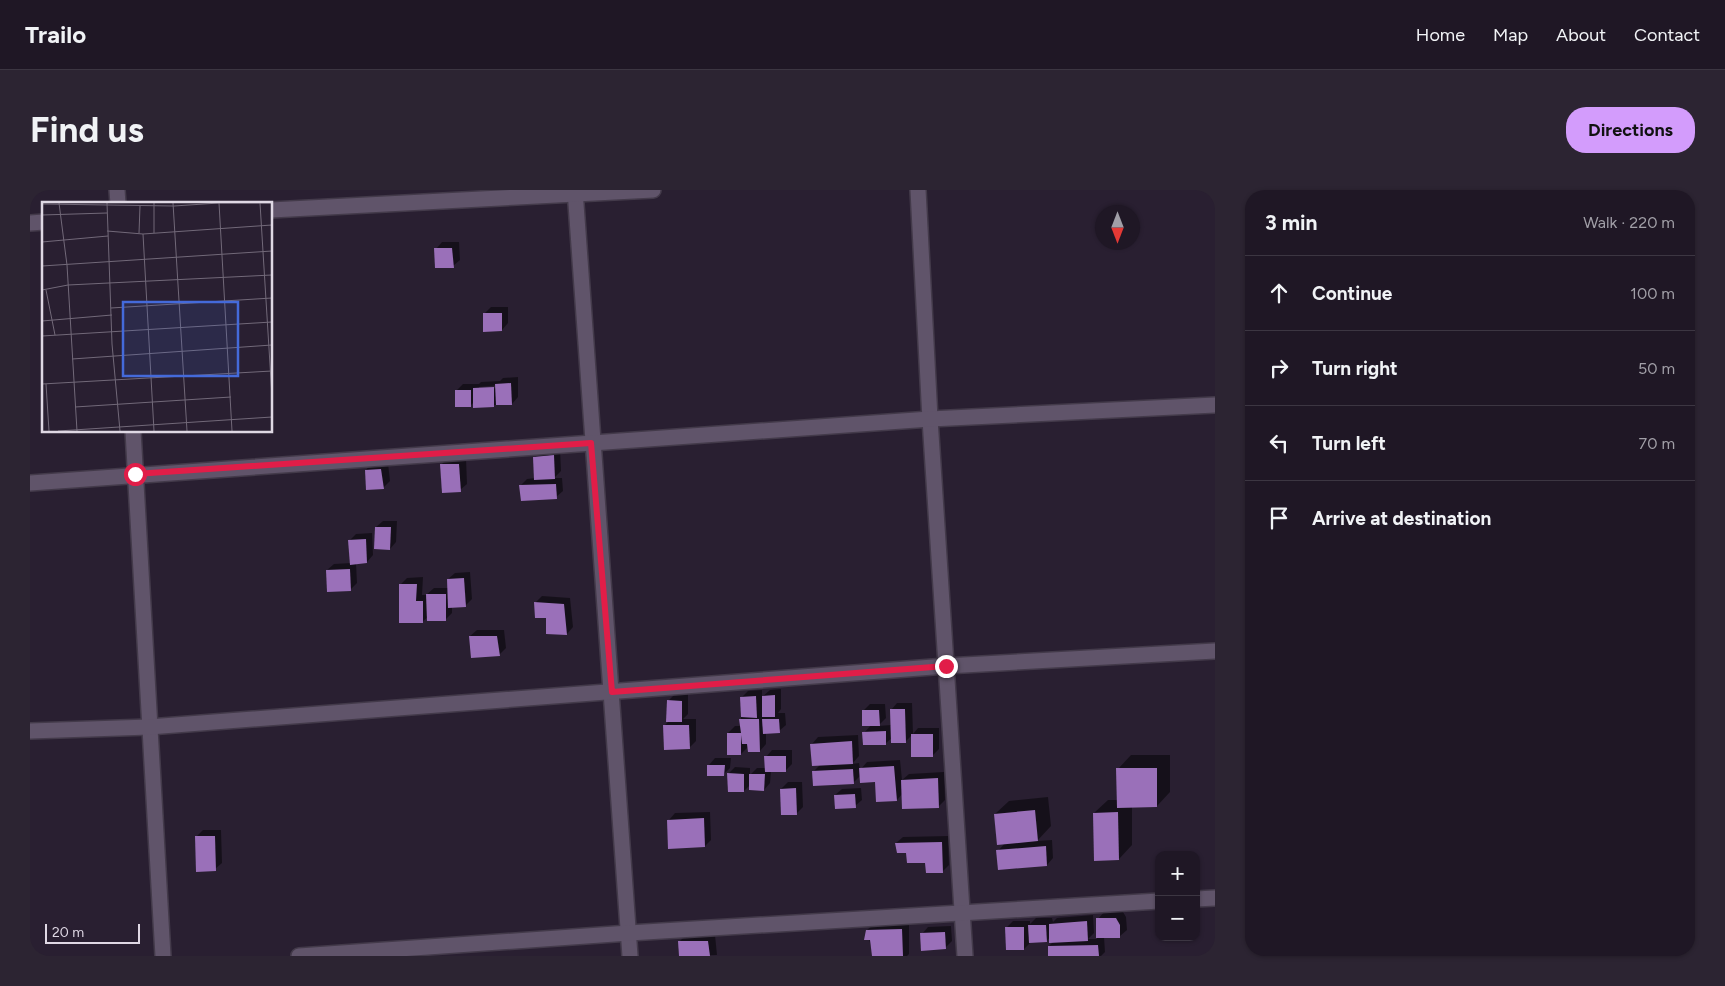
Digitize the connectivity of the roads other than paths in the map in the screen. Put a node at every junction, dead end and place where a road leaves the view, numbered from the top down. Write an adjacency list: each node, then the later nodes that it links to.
1 (653, 190): 3 (street)
2 (918, 190): 6 (street)
3 (575, 193): 4 (street); 8 (street)
4 (272, 210)
5 (1215, 405): 6 (street)
6 (930, 419): 8 (street); 12 (street)
7 (132, 432): 9 (street)
8 (591, 443): 9 (street); 13 (street)
9 (135, 474): 10 (street); 14 (street)
10 (30, 483)
11 (1215, 651): 12 (street)
12 (946, 666): 13 (street); 19 (street)
13 (612, 692): 14 (street); 20 (street)
14 (149, 727): 15 (street); 21 (street)
15 (30, 731)
16 (1215, 898): 17 (street)
17 (1200, 899)
18 (1155, 901): 19 (street)
19 (963, 912): 20 (street); 24 (street)
20 (629, 933): 22 (street); 23 (street)
21 (163, 956)
22 (299, 956)
23 (630, 956)
24 (966, 956)

